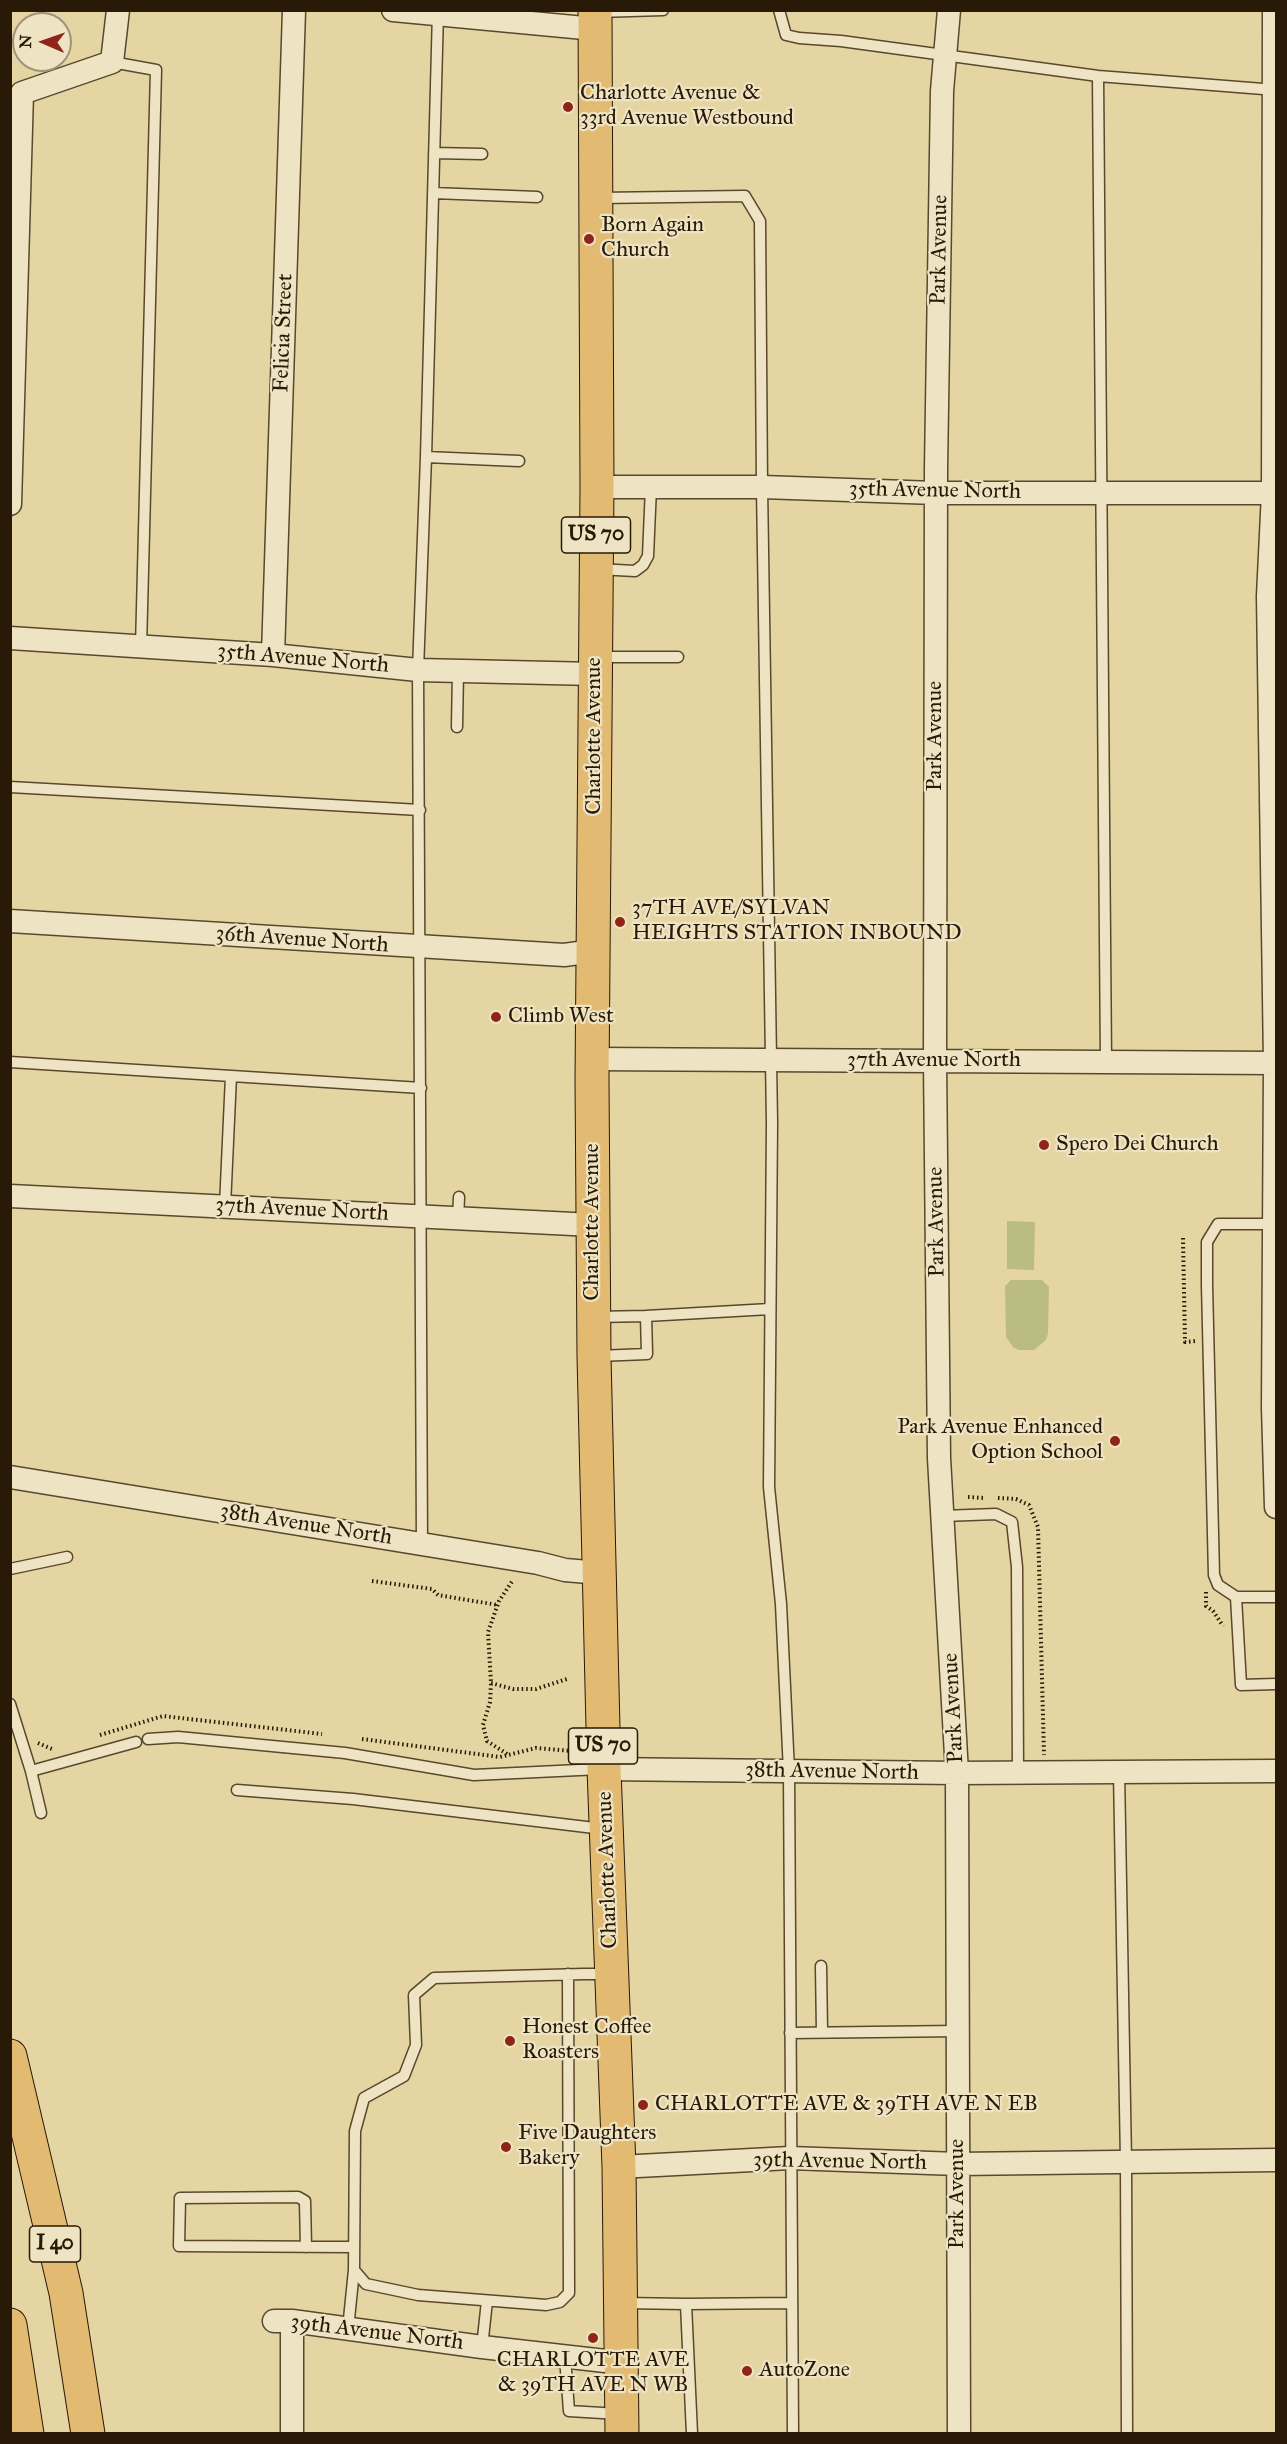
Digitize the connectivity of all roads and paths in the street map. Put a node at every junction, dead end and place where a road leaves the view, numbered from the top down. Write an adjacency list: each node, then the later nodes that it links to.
1 (118, 10): 11 (street)
2 (294, 10): 33 (street, Felicia Street)
3 (393, 10): 8 (street)
4 (663, 10): 9 (lane)
5 (778, 10): 10 (lane)
6 (949, 10): 10 (street, Park Avenue)
7 (1274, 10): 13 (street)
8 (438, 13): 9 (street); 15 (lane)
9 (595, 17): 19 (main road, Charlotte Avenue / US 70)
10 (945, 56): 12 (lane); 25 (street, Park Avenue)
11 (112, 62): 14 (street); 32 (lane)
12 (1098, 76): 13 (lane); 26 (lane)
13 (1274, 90): 27 (street)
14 (16, 93): 28 (street)
15 (434, 153): 16 (lane); 17 (lane)
16 (482, 154)
17 (434, 193): 18 (lane); 20 (lane)
18 (537, 197)
19 (596, 198): 22 (main road, Charlotte Avenue / US 70); 24 (lane)
20 (426, 457): 21 (lane); 36 (lane)
21 (519, 461)
22 (597, 487): 23 (street, 35th Avenue North); 29 (main road, Charlotte Avenue / US 70)
23 (651, 487): 24 (street, 35th Avenue North); 29 (lane)
24 (762, 487): 25 (street, 35th Avenue North); 47 (lane)
25 (936, 493): 26 (street, 35th Avenue North); 48 (street, Park Avenue)
26 (1101, 493): 27 (street, 35th Avenue North); 50 (lane)
27 (1273, 494): 30 (street)
28 (10, 504)
29 (596, 569): 35 (main road, Charlotte Avenue / US 70)
30 (1272, 596): 39 (street)
31 (10, 638): 32 (street, 35th Avenue North)
32 (141, 647): 33 (street, 35th Avenue North)
33 (273, 655): 36 (street, 35th Avenue North)
34 (678, 657): 35 (lane)
35 (595, 666): 37 (street, 35th Avenue North); 45 (main road, Charlotte Avenue / US 70)
36 (418, 670): 37 (street, 35th Avenue North); 41 (lane)
37 (458, 671): 38 (lane)
38 (457, 726)
39 (1274, 755): 42 (street)
40 (10, 787): 41 (lane)
41 (420, 810): 44 (lane)
42 (1275, 905): 51 (street)
43 (10, 921): 44 (street, 36th Avenue North)
44 (420, 948): 45 (street, 36th Avenue North); 53 (lane)
45 (594, 951): 46 (main road, Charlotte Avenue / US 70)
46 (592, 1059): 47 (street, 37th Avenue North); 58 (main road, Charlotte Avenue / US 70)
47 (770, 1060): 48 (street, 37th Avenue North); 59 (lane)
48 (936, 1061): 50 (street, 37th Avenue North); 66 (street, Park Avenue)
49 (10, 1062): 52 (lane)
50 (1106, 1062): 51 (street, 37th Avenue North)
51 (1276, 1063): 57 (street)
52 (231, 1076): 53 (lane); 55 (lane)
53 (421, 1088): 56 (lane)
54 (10, 1196): 55 (street, 37th Avenue North)
55 (225, 1206): 56 (street, 37th Avenue North)
56 (421, 1216): 58 (street, 37th Avenue North); 67 (lane)
57 (1275, 1216): 63 (street); 74 (lane)
58 (593, 1225): 61 (main road, Charlotte Avenue / US 70)
59 (770, 1309): 60 (lane); 85 (lane)
60 (646, 1316): 61 (lane); 62 (lane)
61 (594, 1317): 62 (main road, Charlotte Avenue / US 70)
62 (594, 1356): 70 (main road, Charlotte Avenue / US 70)
63 (1275, 1407): 65 (street)
64 (10, 1477): 67 (street, 38th Avenue North)
65 (1276, 1507)
66 (943, 1516): 88 (street, Park Avenue); 89 (lane)
67 (422, 1544): 70 (street, 38th Avenue North)
68 (67, 1557): 69 (lane)
69 (10, 1569)
70 (600, 1573): 83 (main road, Charlotte Avenue / US 70)
71 (372, 1581): 75 (path)
72 (521, 1581): 75 (path)
73 (1276, 1597): 74 (lane)
74 (1236, 1598): 78 (lane)
75 (498, 1605): 77 (path)
76 (567, 1679): 77 (path)
77 (491, 1683): 82 (path)
78 (1276, 1684)
79 (10, 1704): 84 (lane)
80 (148, 1739): 83 (lane)
81 (136, 1742): 84 (lane)
82 (507, 1755)
83 (604, 1769): 85 (street, 38th Avenue North); 92 (main road, Charlotte Avenue / US 70)
84 (31, 1771): 91 (lane)
85 (789, 1771): 88 (street, 38th Avenue North); 98 (lane)
86 (1276, 1771): 87 (street, 38th Avenue North)
87 (1119, 1772): 89 (street, 38th Avenue North); 102 (lane)
88 (957, 1773): 89 (street, 38th Avenue North); 96 (street, Park Avenue)
89 (1018, 1773)
90 (237, 1790): 92 (lane)
91 (41, 1814)
92 (607, 1829): 95 (main road, Charlotte Avenue / US 70)
93 (821, 1966): 97 (lane)
94 (568, 1974): 95 (lane); 106 (lane); 108 (lane)
95 (612, 1974): 104 (main road, Charlotte Avenue / US 70)
96 (958, 2031): 97 (lane); 103 (street, Park Avenue)
97 (822, 2032): 98 (lane)
98 (790, 2033): 100 (lane)
99 (10, 2056): 119 (main road, I 40)
100 (790, 2158): 103 (street, 39th Avenue North); 104 (street, 39th Avenue North); 110 (lane)
101 (1276, 2160): 102 (street, 39th Avenue North)
102 (1126, 2162): 103 (street, 39th Avenue North); 124 (lane)
103 (958, 2163): 123 (street, Park Avenue)
104 (619, 2167): 109 (main road, Charlotte Avenue / US 70)
105 (306, 2247): 105 (lane); 106 (lane)
106 (354, 2247): 107 (lane)
107 (354, 2270): 108 (lane); 113 (lane)
108 (487, 2301): 114 (lane)
109 (622, 2303): 111 (lane); 116 (main road, Charlotte Avenue / US 70)
110 (791, 2303): 111 (lane); 122 (lane)
111 (686, 2304): 121 (lane)
112 (10, 2325): 118 (main road)
113 (348, 2329): 114 (street, 39th Avenue North); 120 (street, 39th Avenue North)
114 (482, 2347): 115 (street, 39th Avenue North)
115 (565, 2357): 116 (street, 39th Avenue North); 117 (lane)
116 (623, 2362): 117 (main road, Charlotte Avenue / US 70)
117 (623, 2424)
118 (27, 2433)
119 (88, 2433)
120 (292, 2433)
121 (692, 2433)
122 (793, 2433)
123 (959, 2433)
124 (1127, 2433)

